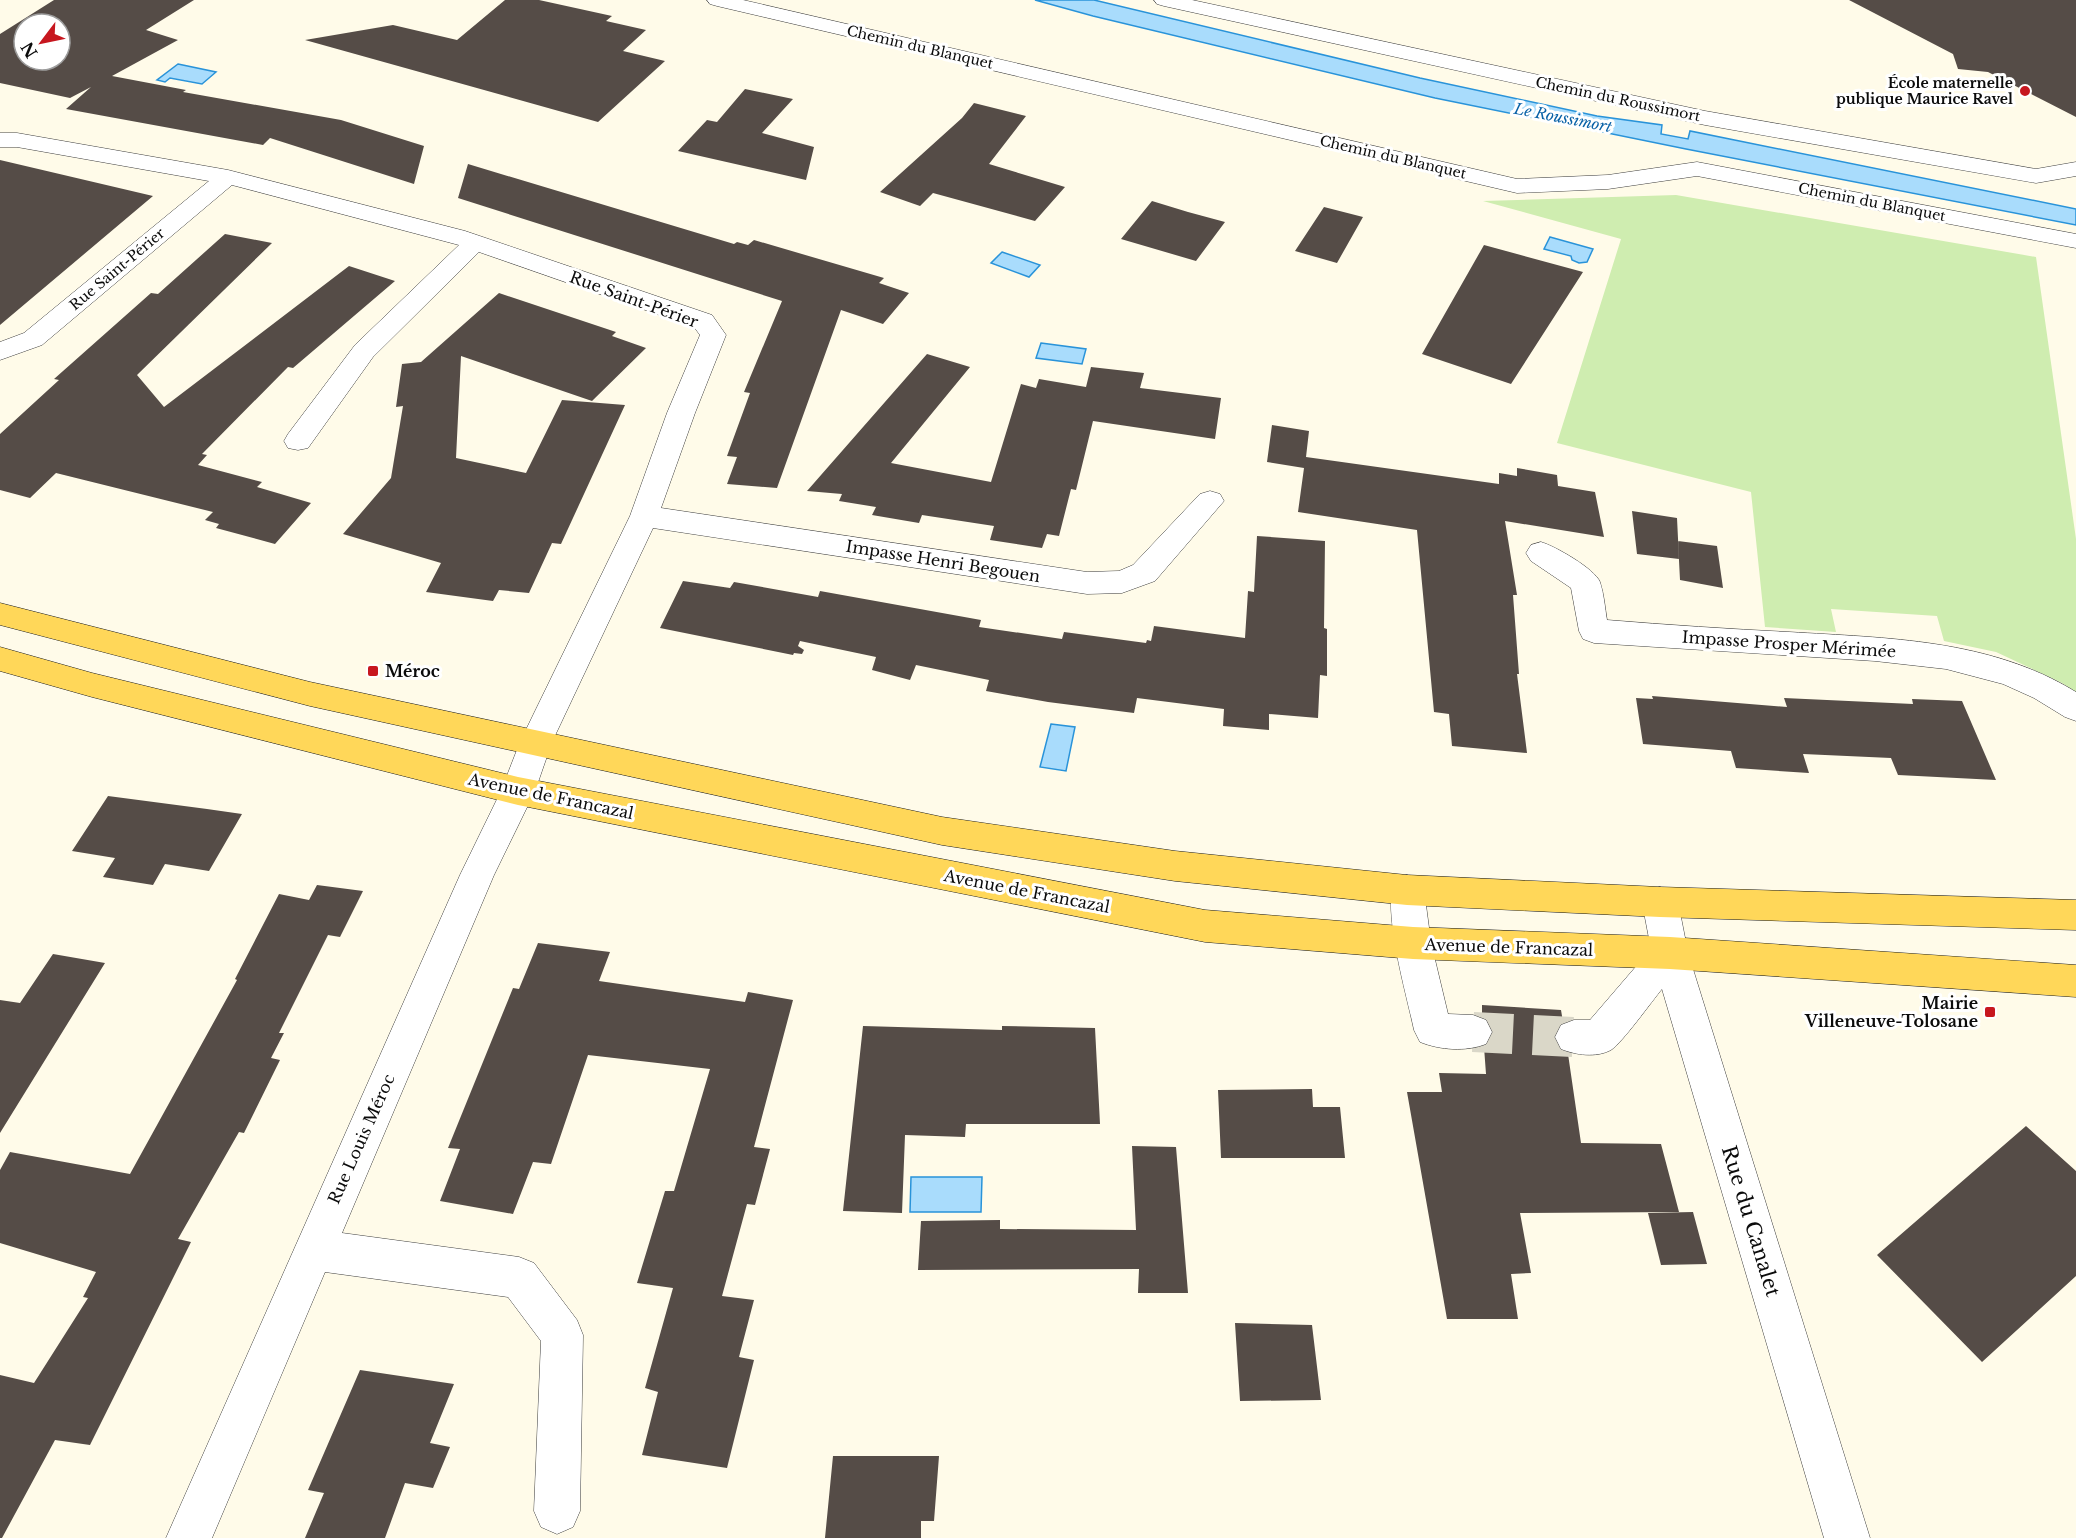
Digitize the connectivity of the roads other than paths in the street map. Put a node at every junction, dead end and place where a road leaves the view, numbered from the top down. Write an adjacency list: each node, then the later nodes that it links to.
1 (717, 0): 4 (street, Chemin du Blanquet)
2 (1164, 0): 4 (street, Chemin du Roussimort)
3 (0, 140): 6 (street, Rue Saint-Périer)
4 (1701, 143): 5 (street, Chemin du Roussimort); 7 (street, Chemin du Blanquet)
5 (2076, 169)
6 (228, 177): 8 (street, Rue Saint-Périer); 9 (street, Rue Saint-Périer)
7 (2076, 241)
8 (475, 243): 10 (street); 12 (street, Rue Saint-Périer)
9 (0, 352)
10 (298, 441)
11 (1210, 501): 12 (street, Impasse Henri Begouen)
12 (644, 516): 17 (street, Rue Saint-Périer)
13 (1541, 553): 16 (street, Impasse Prosper Mérimée)
14 (0, 614): 17 (main road)
15 (0, 658): 18 (main road, Avenue de Francazal)
16 (2076, 708)
17 (536, 742): 18 (street, Rue Louis Méroc); 19 (main road)
18 (518, 791): 22 (main road, Avenue de Francazal); 27 (street, Rue Louis Méroc)
19 (1407, 890): 20 (main road); 22 (street)
20 (1660, 902): 21 (main road); 23 (street, Rue du Canalet)
21 (2076, 915)
22 (1413, 943): 23 (main road, Avenue de Francazal); 25 (street)
23 (1670, 953): 24 (main road, Avenue de Francazal); 26 (street); 30 (street, Rue du Canalet)
24 (2076, 981)
25 (1473, 1032)
26 (1574, 1037)
27 (313, 1250): 28 (street); 29 (street, Rue Louis Méroc)
28 (557, 1511)
29 (189, 1538)
30 (1847, 1538)

